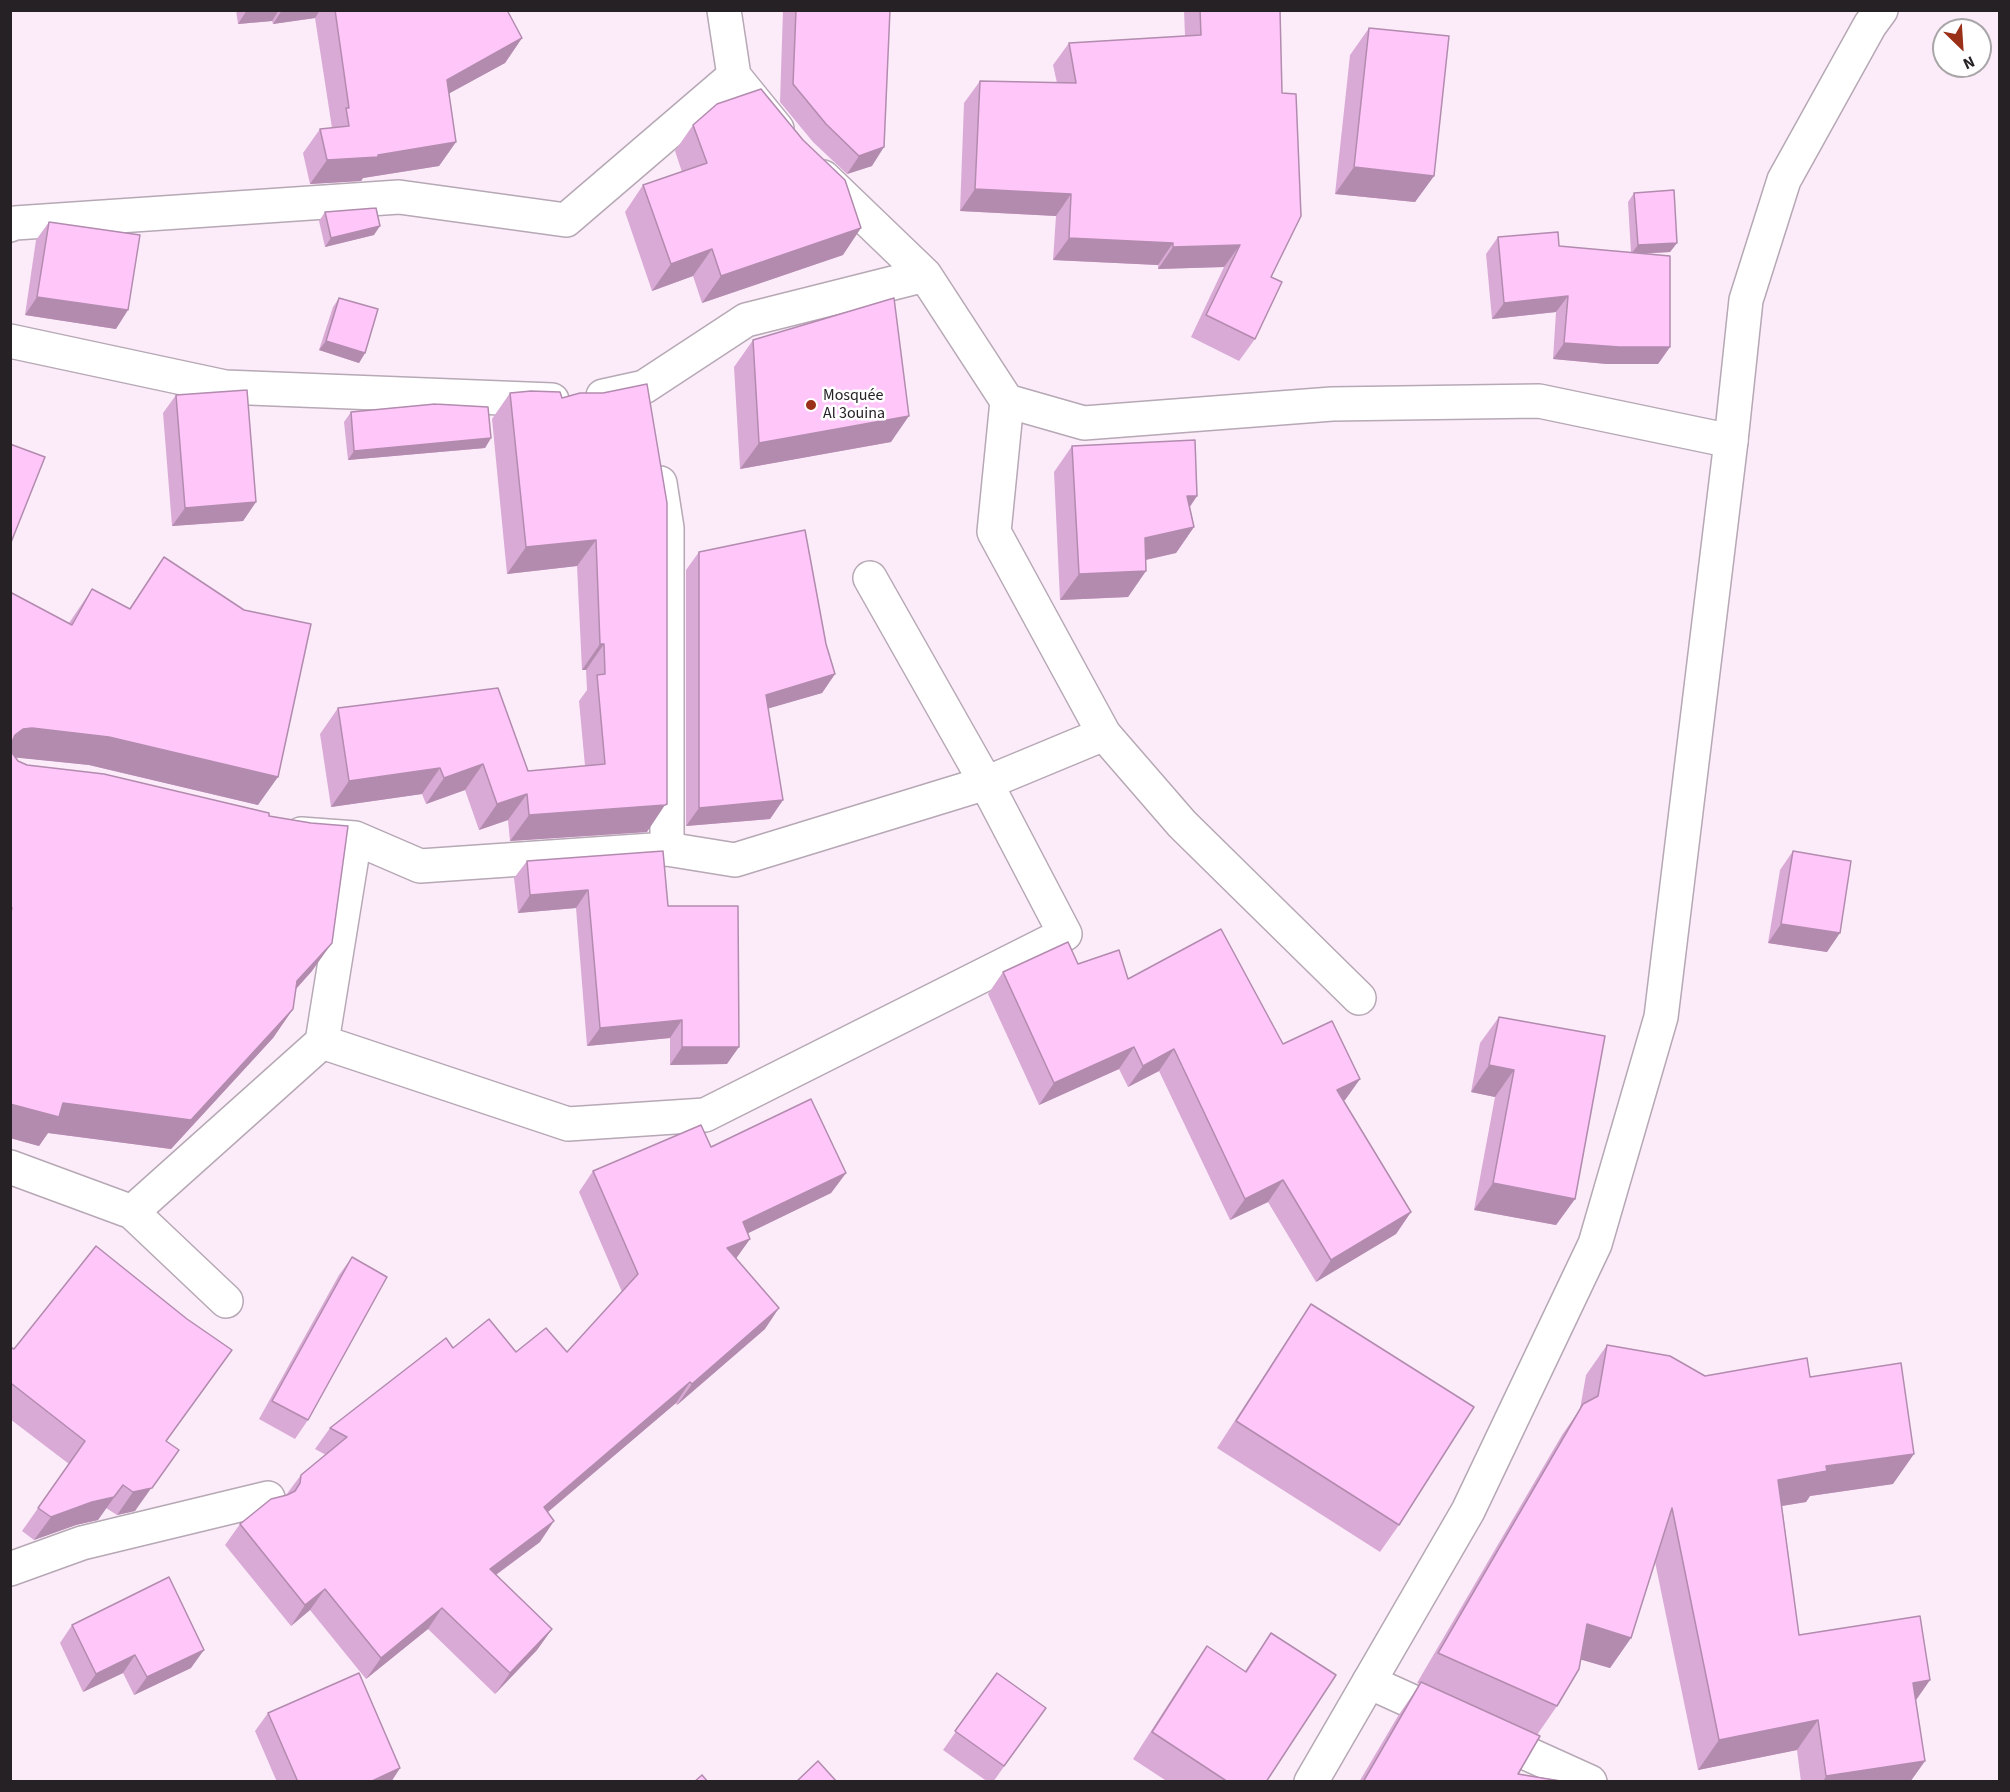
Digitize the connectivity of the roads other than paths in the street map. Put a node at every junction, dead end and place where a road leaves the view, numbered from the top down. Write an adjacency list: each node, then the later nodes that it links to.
1 (724, 10): 3 (street)
2 (1881, 10): 8 (street)
3 (734, 76): 4 (street); 5 (street)
4 (10, 225)
5 (925, 275): 6 (street); 7 (street)
6 (10, 340)
7 (1007, 401): 8 (street); 11 (street)
8 (1731, 441): 23 (street)
9 (655, 457): 15 (street)
10 (870, 578): 12 (street)
11 (1104, 735): 12 (street); 16 (street)
12 (986, 783): 15 (street); 17 (street)
13 (270, 828): 14 (street)
14 (354, 838): 15 (street); 17 (street)
15 (667, 849)
16 (1359, 998)
17 (322, 1042): 19 (street)
18 (10, 1167): 19 (street)
19 (132, 1212): 20 (street)
20 (226, 1301)
21 (268, 1498): 22 (street)
22 (10, 1569)
23 (1369, 1682): 24 (street); 25 (street)
24 (1311, 1782)
25 (1590, 1782)

